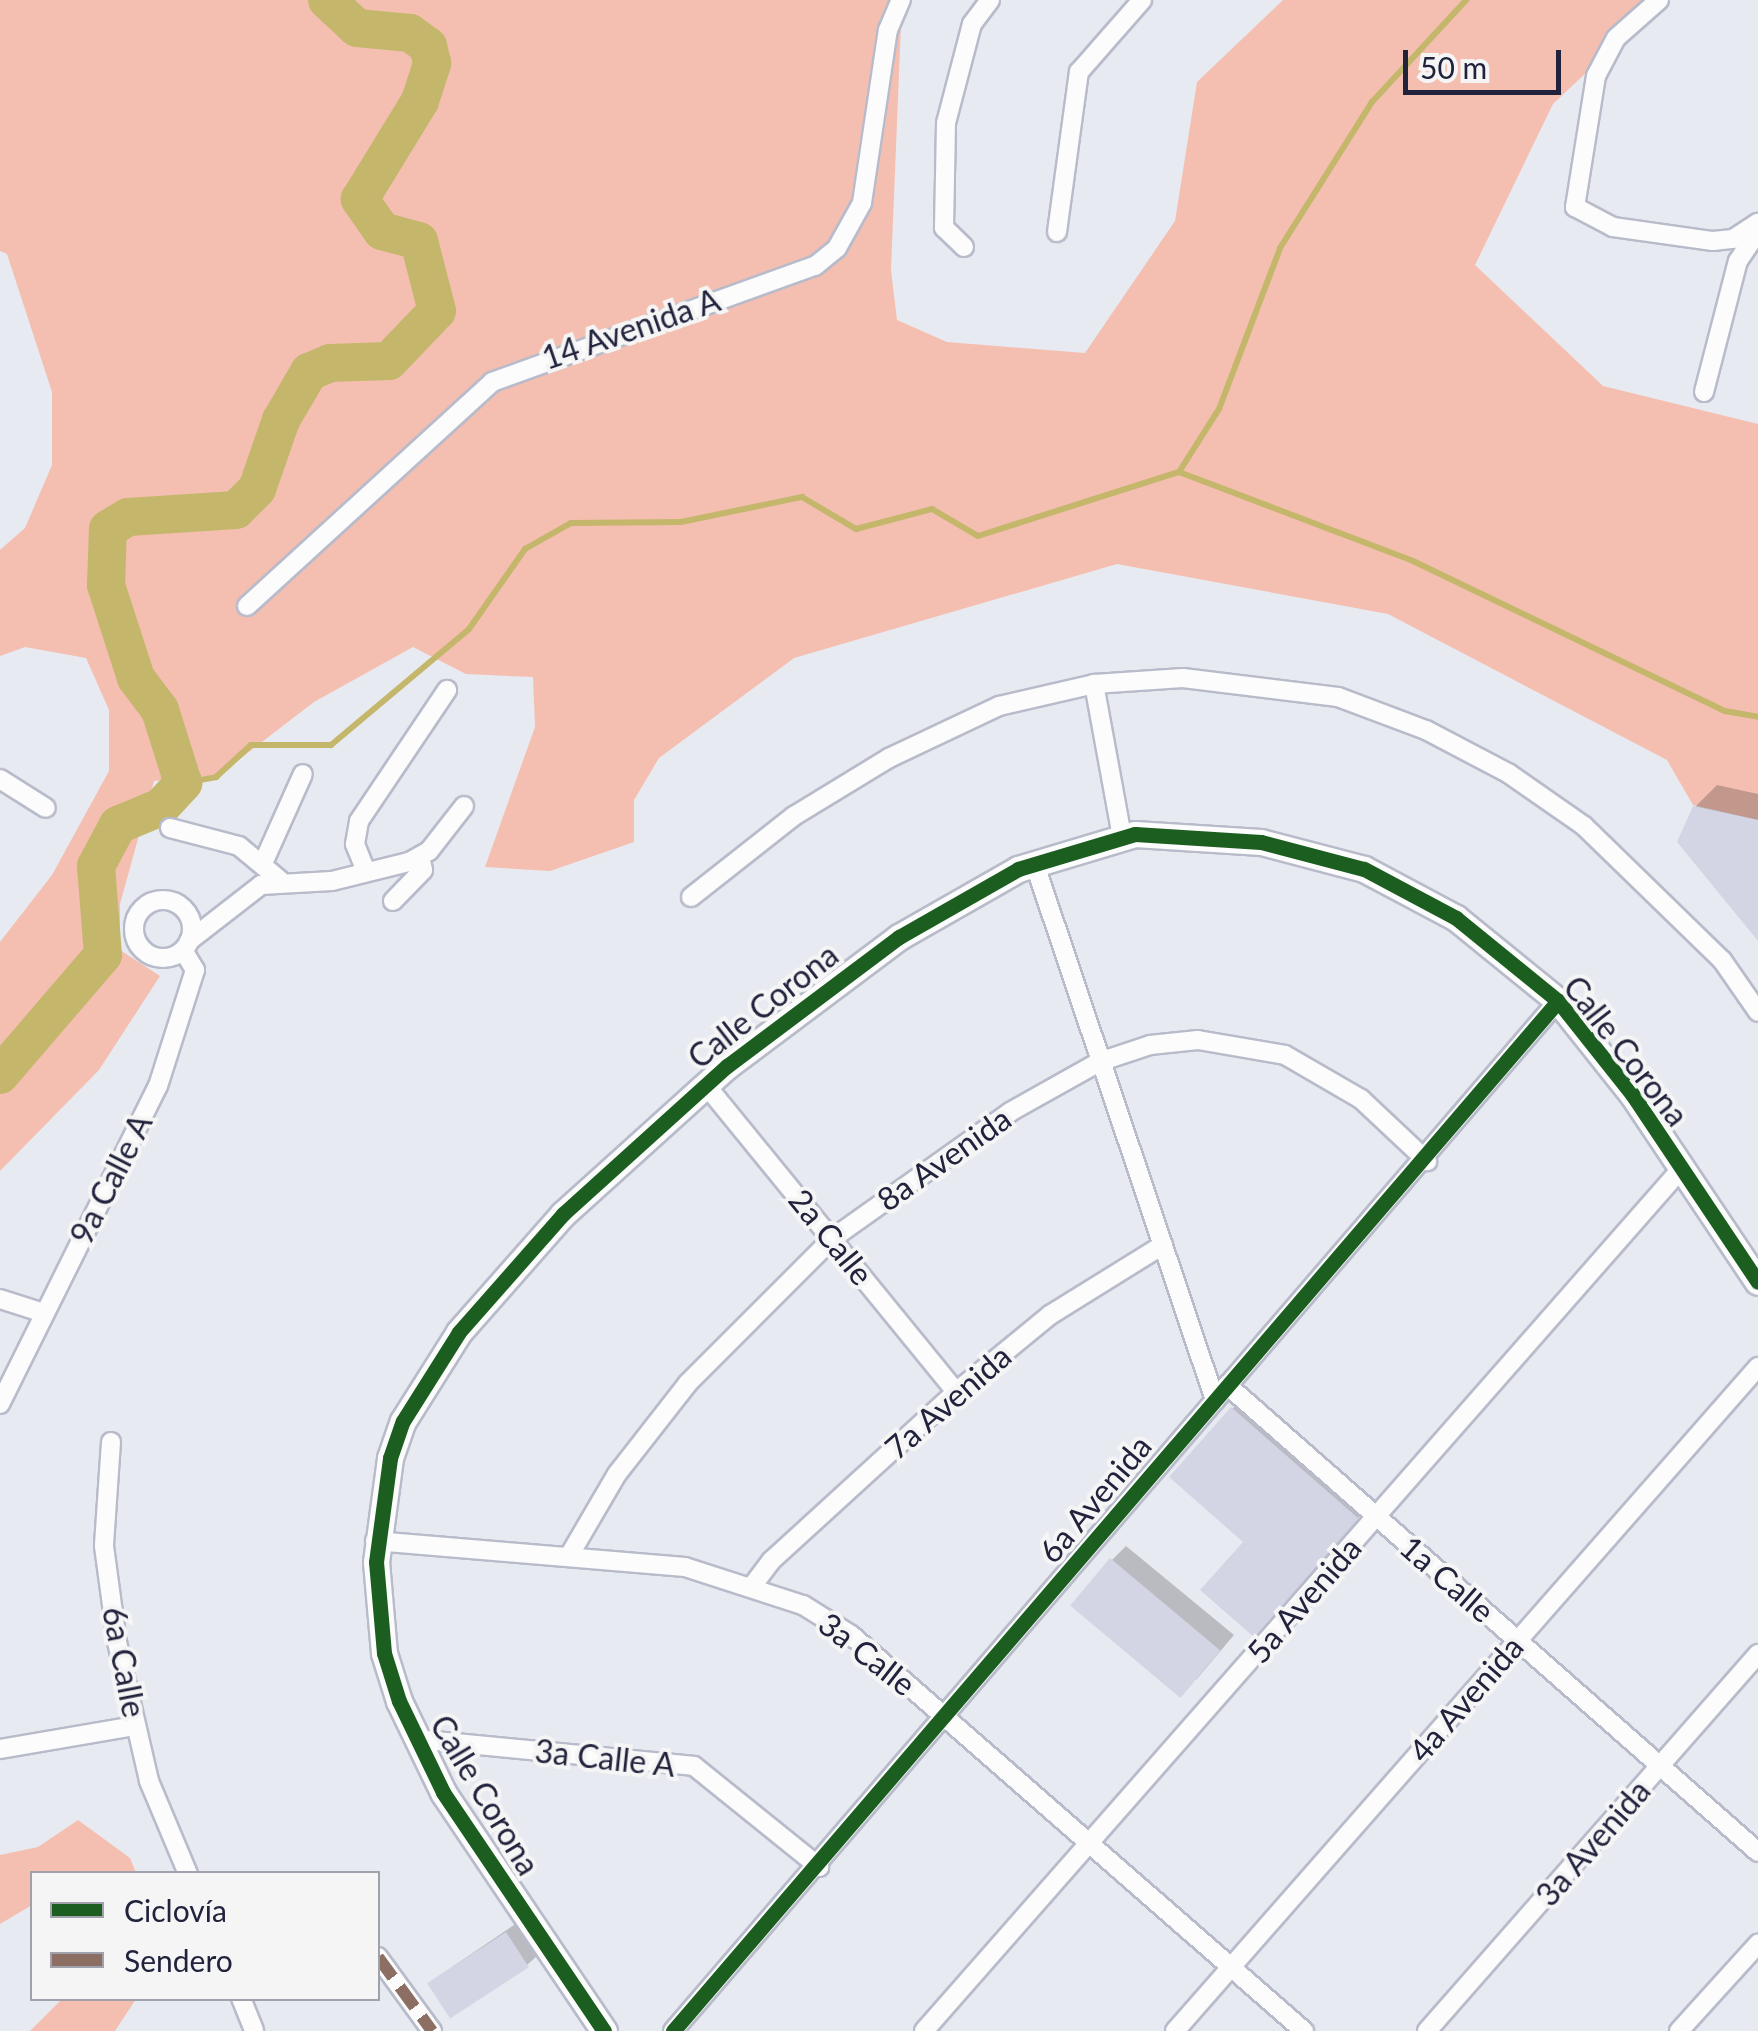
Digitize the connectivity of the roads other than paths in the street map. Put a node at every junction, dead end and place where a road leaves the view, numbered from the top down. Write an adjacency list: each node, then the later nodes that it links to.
1 (901, 0): 9 (street, 14 Avenida A)
2 (990, 0): 7 (street)
3 (1142, 0): 6 (street)
4 (1656, 2): 5 (street)
5 (1758, 227): 8 (street)
6 (1057, 232)
7 (964, 247)
8 (1704, 392)
9 (247, 606)
10 (1094, 684): 17 (street); 23 (street); 26 (street)
11 (447, 690): 21 (street)
12 (303, 774): 19 (street)
13 (0, 778): 15 (street)
14 (464, 806): 18 (street)
15 (46, 808)
16 (170, 828): 19 (street)
17 (1122, 837): 20 (street, Calle Corona); 25 (street, Calle Corona)
18 (420, 856): 21 (street); 24 (street)
19 (264, 861): 22 (street)
20 (1034, 862): 27 (street, 1a Calle); 28 (street, Calle Corona)
21 (365, 869): 22 (street)
22 (280, 880): 35 (street, 9a Calle A)
23 (692, 897)
24 (393, 902)
25 (1558, 1001): 29 (street, 6a Avenida); 30 (street, Calle Corona)
26 (1758, 1012)
27 (1099, 1062): 29 (street, 8a Avenida); 31 (street, 8a Avenida); 32 (street, 1a Calle)
28 (705, 1084): 31 (street, 2a Calle); 42 (street, Calle Corona)
29 (1427, 1160): 38 (street, 6a Avenida)
30 (1682, 1168): 33 (street, Calle Corona); 41 (street, 5a Avenida)
31 (833, 1238): 37 (street, 2a Calle); 43 (street, 8a Avenida)
32 (1162, 1245): 37 (street, 7a Avenida); 38 (street, 1a Calle)
33 (1758, 1282)
34 (0, 1300): 35 (street)
35 (44, 1314): 39 (street, 9a Calle A)
36 (1758, 1367): 45 (street, 4a Avenida)
37 (956, 1392): 44 (street, 7a Avenida)
38 (1221, 1392): 41 (street, 1a Calle); 47 (street, 6a Avenida)
39 (0, 1404)
40 (111, 1442): 48 (street, 6a Calle)
41 (1376, 1518): 45 (street, 1a Calle); 52 (street, 5a Avenida)
42 (375, 1541): 43 (street, 3a Calle); 49 (street, Calle Corona)
43 (569, 1556): 44 (street, 3a Calle)
44 (753, 1584): 47 (street, 3a Calle)
45 (1517, 1640): 51 (street, 1a Calle); 58 (street, 4a Avenida)
46 (1758, 1654): 51 (street, 3a Avenida)
47 (946, 1718): 52 (street, 3a Calle); 54 (street, 6a Avenida)
48 (135, 1726): 50 (street); 55 (street, 6a Calle)
49 (415, 1739): 54 (street, 3a Calle A); 62 (street, Calle Corona)
50 (0, 1749)
51 (1662, 1766): 53 (street, 1a Calle); 67 (street, 3a Avenida)
52 (1091, 1844): 58 (street, 3a Calle); 64 (street, 5a Avenida)
53 (1758, 1852)
54 (819, 1867): 63 (street, 6a Avenida)
55 (187, 1871)
56 (1758, 1944): 68 (street)
57 (380, 1960): 61 (street)
58 (1230, 1967): 65 (street, 4a Avenida); 66 (street, 3a Calle)
59 (242, 2001): 60 (street)
60 (254, 2031)
61 (432, 2031)
62 (604, 2031)
63 (673, 2031)
64 (924, 2031)
65 (1175, 2031)
66 (1304, 2031)
67 (1427, 2031)
68 (1679, 2031)

